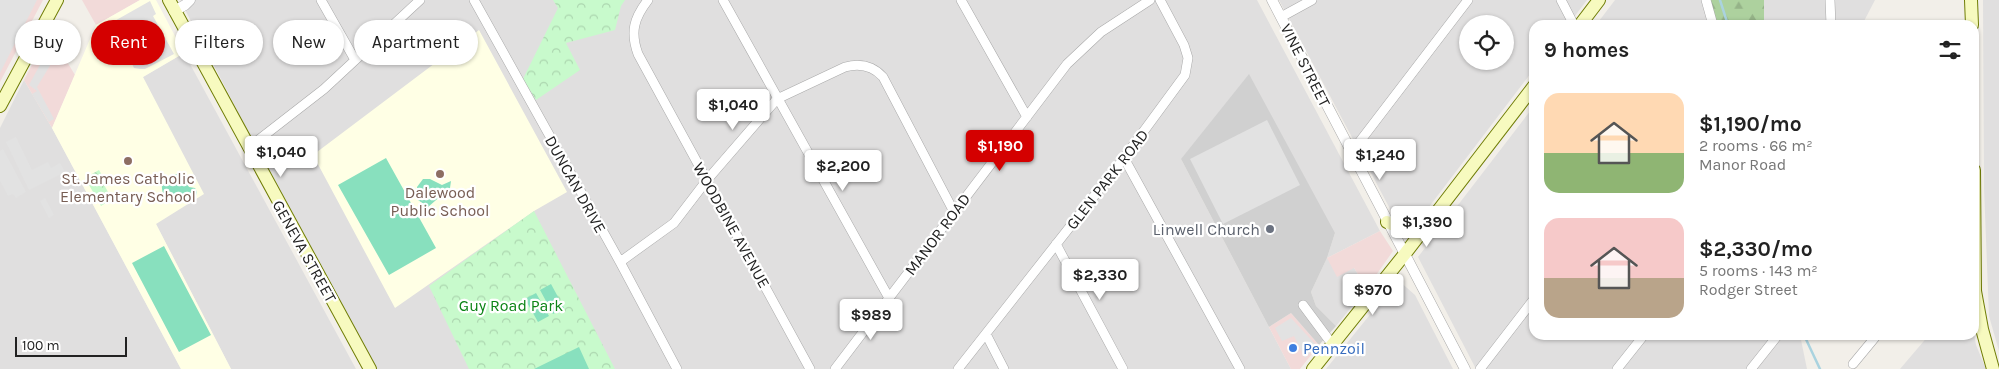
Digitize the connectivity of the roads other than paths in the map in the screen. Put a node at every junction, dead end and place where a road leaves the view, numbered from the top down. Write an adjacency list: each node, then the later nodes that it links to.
1 (57, 0): 31 (main road)
2 (190, 0): 19 (street)
3 (321, 0): 27 (street)
4 (420, 0): 21 (street)
5 (474, 0): 42 (street, DUNCAN DRIVE)
6 (648, 0): 36 (street, WOODBINE AVENUE)
7 (724, 0): 30 (street)
8 (961, 0): 32 (street)
9 (1150, 0): 32 (street, MANOR ROAD)
10 (1160, 0): 35 (street, GLEN PARK ROAD)
11 (1272, 0): 20 (street, VINE STREET)
12 (1312, 0): 20 (street)
13 (1468, 0): 34 (street)
14 (1561, 0): 22 (street)
15 (1599, 0): 23 (main road)
16 (1706, 0): 24 (street)
17 (1830, 0): 25 (street)
18 (1971, 0): 26 (main road)
19 (172, 5): 33 (main road, GENEVA STREET)
20 (1281, 17): 34 (street, VINE STREET)
21 (398, 20)
22 (1571, 20)
23 (1584, 20)
24 (1712, 20)
25 (1831, 20)
26 (1972, 20)
27 (354, 58)
28 (354, 61): 33 (street)
29 (1529, 92): 39 (main road)
30 (777, 98): 36 (street); 37 (street); 43 (street)
31 (0, 106)
32 (1027, 117): 37 (street, MANOR ROAD)
33 (248, 148): 54 (main road, GENEVA STREET)
34 (1351, 153): 38 (street, VINE STREET)
35 (1124, 158): 40 (street, GLEN PARK ROAD); 61 (street)
36 (707, 180): 42 (street); 56 (street, WOODBINE AVENUE)
37 (954, 212): 43 (street, MANOR ROAD)
38 (1387, 222): 39 (main road); 41 (street, VINE STREET)
39 (1427, 225): 41 (main road)
40 (1056, 244): 47 (street, GLEN PARK ROAD); 60 (street)
41 (1404, 255): 51 (main road); 62 (street, VINE STREET)
42 (620, 262): 55 (street, DUNCAN DRIVE)
43 (889, 298): 57 (street, MANOR ROAD)
44 (1303, 305): 51 (street)
45 (1529, 306): 63 (street)
46 (1979, 313): 66 (main road)
47 (986, 334): 58 (street, GLEN PARK ROAD); 59 (street)
48 (1640, 340): 64 (street)
49 (1774, 340): 65 (street)
50 (1872, 340): 52 (street)
51 (1332, 344): 53 (main road)
52 (1853, 364)
53 (1318, 366)
54 (370, 369)
55 (677, 369)
56 (810, 369)
57 (835, 369)
58 (958, 369)
59 (1004, 369)
60 (1124, 369)
61 (1240, 369)
62 (1465, 369)
63 (1480, 369)
64 (1617, 369)
65 (1751, 369)
66 (1993, 369)

